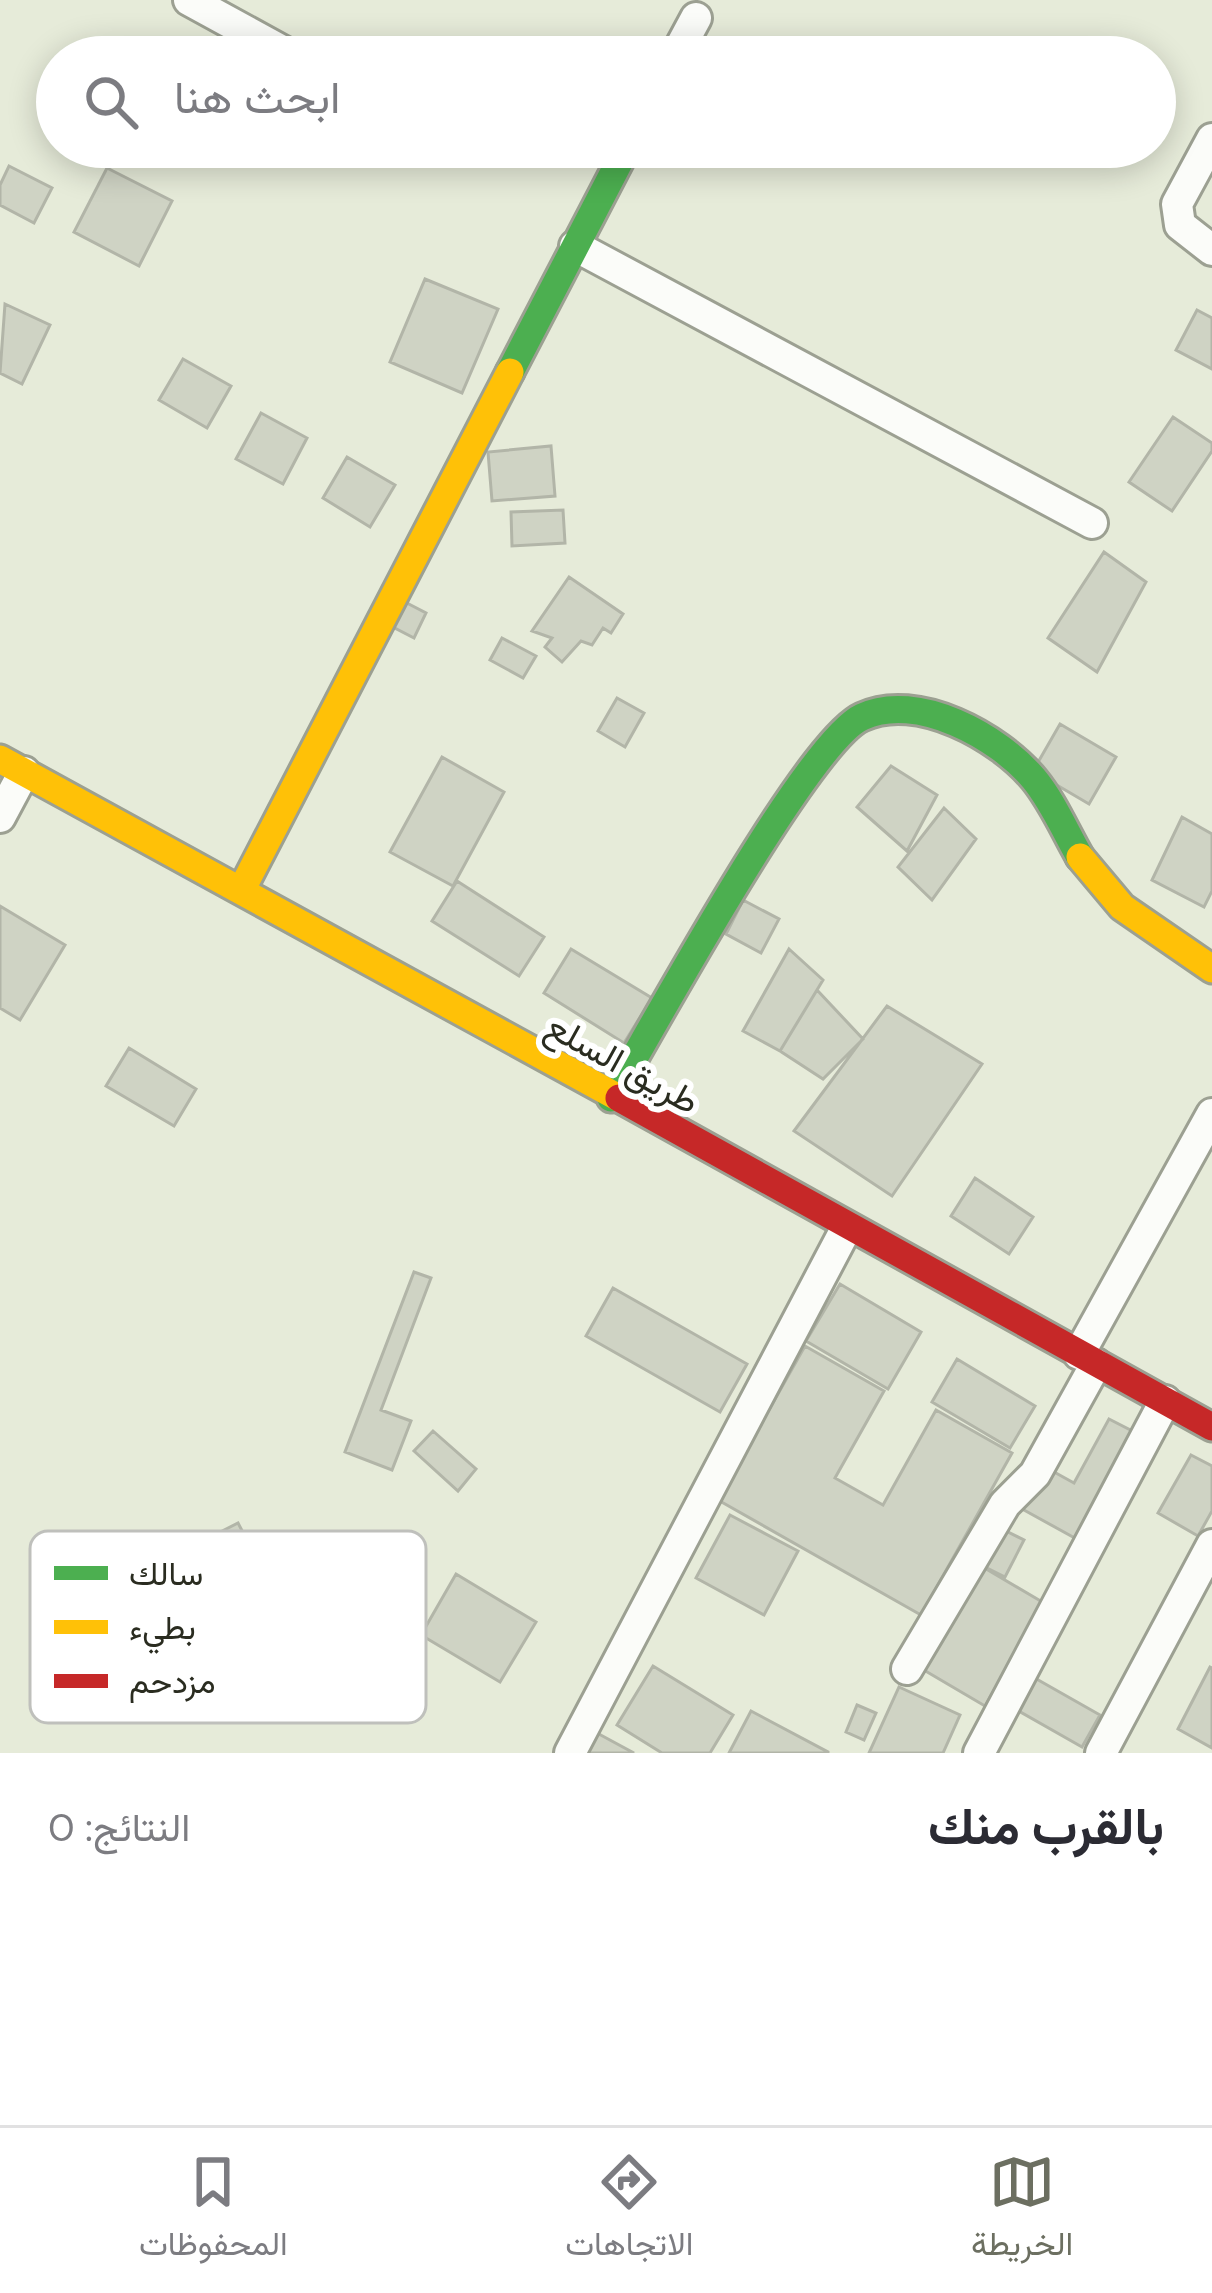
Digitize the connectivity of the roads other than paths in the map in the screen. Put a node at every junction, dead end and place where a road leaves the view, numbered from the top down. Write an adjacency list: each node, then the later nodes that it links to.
1 (189, 0): 3 (street)
2 (696, 18): 4 (street)
3 (255, 36)
4 (686, 36)
5 (1212, 139): 8 (street)
6 (616, 168): 7 (street)
7 (575, 246): 9 (street); 12 (street)
8 (1212, 250)
9 (1092, 523)
10 (12, 765): 11 (street); 12 (street, طريق السلع)
11 (0, 817)
12 (242, 887): 14 (street, طريق السلع)
13 (1212, 969): 14 (street)
14 (611, 1098): 16 (street, طريق السلع)
15 (1212, 1114): 17 (street)
16 (847, 1227): 17 (street, طريق السلع); 22 (street)
17 (1088, 1359): 18 (street, طريق السلع); 21 (street)
18 (1165, 1401): 19 (street, طريق السلع); 23 (street)
19 (1212, 1427)
20 (1212, 1545): 24 (street)
21 (907, 1669)
22 (570, 1753)
23 (979, 1753)
24 (1101, 1753)

